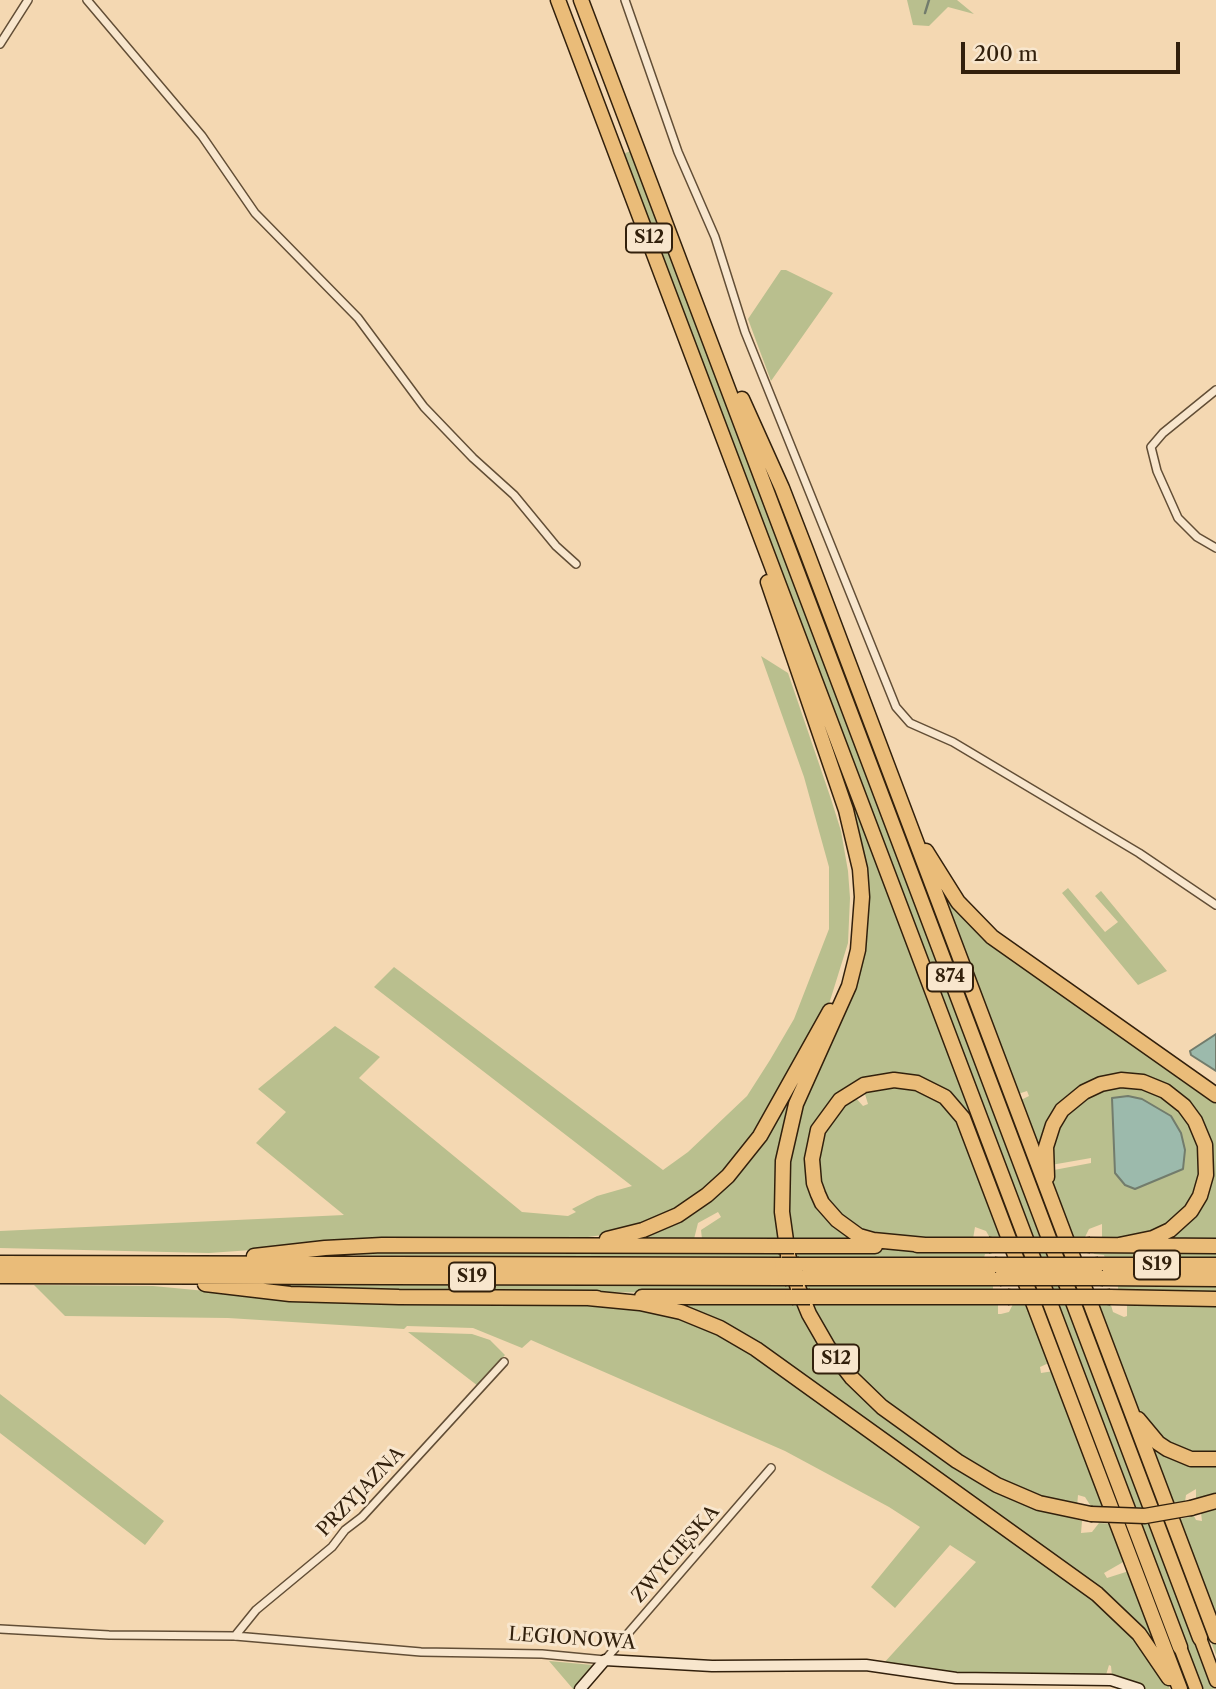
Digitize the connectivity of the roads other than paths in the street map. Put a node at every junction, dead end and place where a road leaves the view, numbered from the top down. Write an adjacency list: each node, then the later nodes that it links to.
1 (28, 0): 6 (street)
2 (88, 0): 11 (street)
3 (558, 0): 9 (highway, S12)
4 (581, 0): 7 (highway, S12)
5 (625, 0): 14 (street)
6 (0, 44)
7 (702, 315): 12 (highway, S12); 39 (highway, 874)
8 (1216, 390): 10 (street)
9 (738, 473): 13 (highway); 40 (highway, 874)
10 (1216, 548)
11 (576, 564)
12 (902, 806): 15 (highway, S12); 16 (highway)
13 (862, 902): 19 (highway); 35 (highway, S12, bridge)
14 (1216, 905)
15 (1216, 1095)
16 (1054, 1213): 18 (highway); 32 (highway)
17 (925, 1245): 18 (highway, bridge); 19 (highway, bridge); 45 (highway)
18 (1119, 1245): 20 (highway)
19 (554, 1246): 22 (highway)
20 (1216, 1246)
21 (0, 1263): 22 (highway, S19)
22 (190, 1263): 24 (highway, S19)
23 (1216, 1265): 25 (highway, S19)
24 (784, 1271): 25 (highway, S19, bridge); 27 (highway, S19)
25 (1100, 1272): 28 (highway, S19)
26 (0, 1276): 27 (highway, S19)
27 (159, 1277): 29 (highway)
28 (1216, 1279)
29 (588, 1298): 30 (highway, bridge); 45 (highway)
30 (1216, 1299)
31 (504, 1363): 37 (street, PRZYJAZNA)
32 (1120, 1387): 33 (highway); 38 (highway)
33 (1216, 1459)
34 (771, 1468): 41 (street, ZWYCIĘSKA)
35 (1216, 1501)
36 (0, 1629): 37 (street, LEGIONOWA)
37 (235, 1636): 41 (street, LEGIONOWA)
38 (1216, 1636)
39 (1200, 1638): 42 (main road, 874)
40 (1180, 1647): 46 (main road, 874)
41 (605, 1660): 43 (street); 44 (street, LEGIONOWA)
42 (1216, 1681)
43 (580, 1689)
44 (1139, 1689)
45 (1177, 1689)
46 (1196, 1689)

